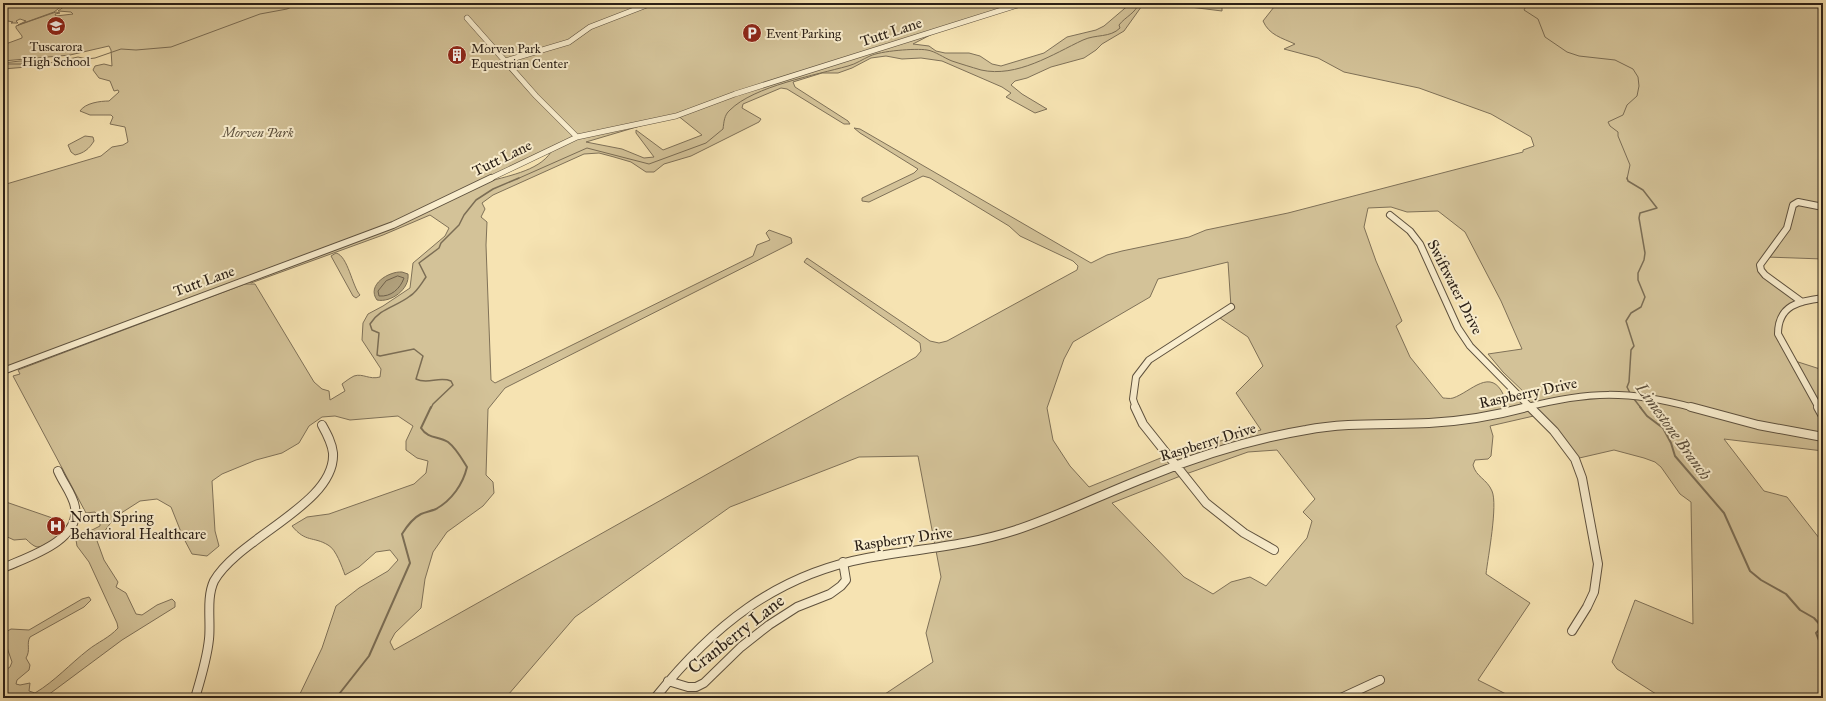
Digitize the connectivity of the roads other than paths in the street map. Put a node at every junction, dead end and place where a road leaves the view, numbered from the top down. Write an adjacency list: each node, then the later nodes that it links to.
1 (652, 3): 3 (street)
2 (1024, 3): 6 (street, Tutt Lane)
3 (642, 4): 5 (street)
4 (467, 18): 5 (street)
5 (505, 61): 6 (street)
6 (576, 137): 12 (street, Tutt Lane)
7 (1823, 207): 10 (street)
8 (1390, 215): 13 (street, Swiftwater Drive)
9 (1823, 298): 10 (street)
10 (1802, 302): 14 (street)
11 (1231, 307): 17 (street)
12 (3, 371)
13 (1530, 407): 16 (street, Raspberry Drive); 17 (street, Raspberry Drive); 22 (street, Swiftwater Drive)
14 (1823, 416)
15 (322, 425): 25 (street)
16 (1823, 437)
17 (1176, 466): 19 (street); 20 (street, Raspberry Drive)
18 (58, 471): 21 (street)
19 (1274, 550)
20 (843, 562): 24 (street, Raspberry Drive); 24 (street, Cranberry Lane)
21 (3, 568)
22 (1572, 631)
23 (1380, 680): 27 (street)
24 (668, 681): 26 (street, Raspberry Drive)
25 (195, 698)
26 (656, 698)
27 (1342, 698)

